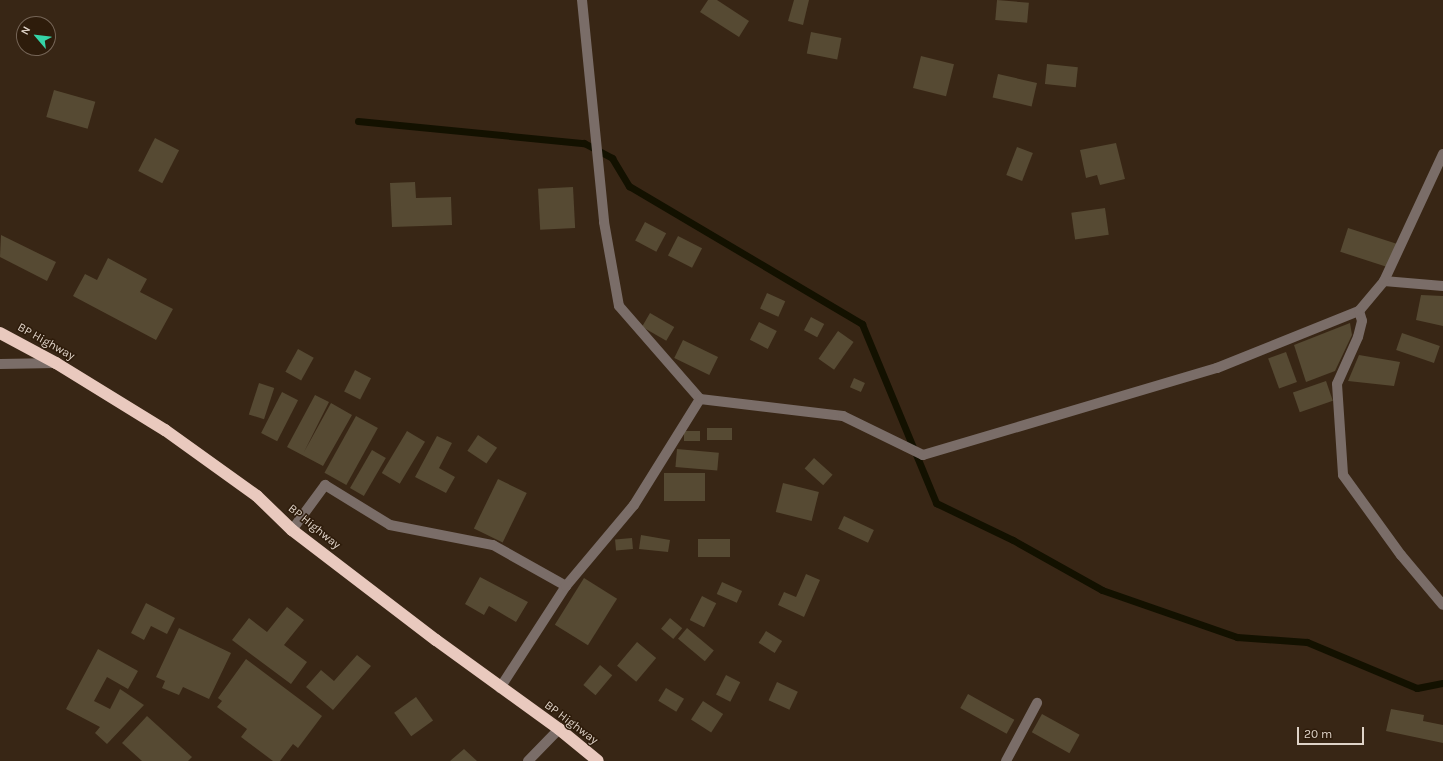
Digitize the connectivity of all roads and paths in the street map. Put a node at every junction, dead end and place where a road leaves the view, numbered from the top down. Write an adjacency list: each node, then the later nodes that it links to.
1 (582, 0): 9 (street)
2 (1443, 154): 3 (street)
3 (1384, 281): 4 (street); 5 (street)
4 (1443, 286)
5 (1359, 310): 9 (street); 12 (street)
6 (0, 333): 7 (highway, BP Highway)
7 (56, 363): 8 (street); 10 (highway, BP Highway)
8 (0, 364)
9 (700, 399): 11 (street)
10 (292, 530): 11 (street); 13 (highway, BP Highway)
11 (566, 586): 13 (street)
12 (1443, 605)
13 (500, 688): 15 (highway, BP Highway)
14 (1037, 703): 18 (street)
15 (559, 729): 16 (street); 17 (highway, BP Highway)
16 (528, 761)
17 (598, 761)
18 (1006, 761)

